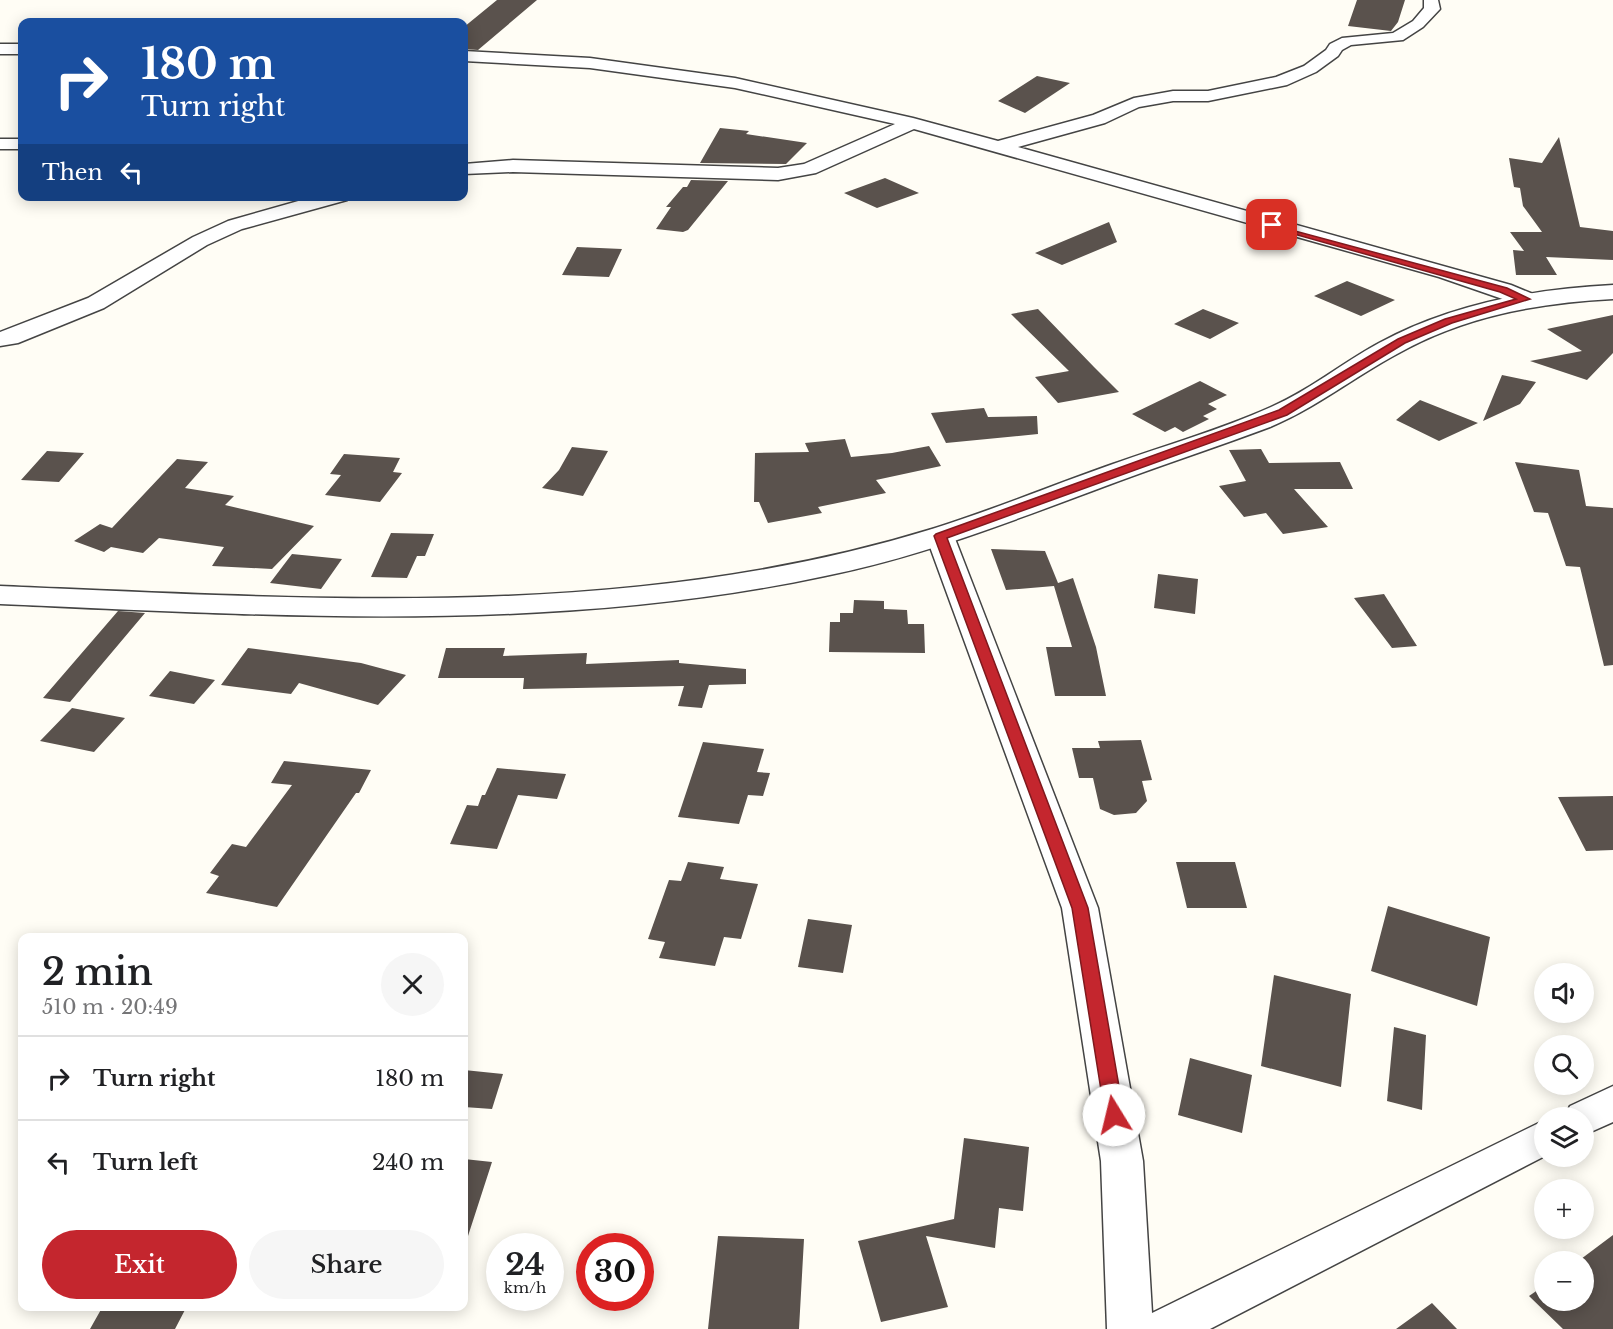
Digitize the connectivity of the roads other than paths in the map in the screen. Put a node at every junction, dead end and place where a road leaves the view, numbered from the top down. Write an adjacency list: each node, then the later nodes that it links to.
1 (1431, 0): 8 (street)
2 (0, 49): 3 (street)
3 (18, 49)
4 (468, 56): 5 (street)
5 (913, 123): 8 (street); 9 (street)
6 (0, 144): 7 (street)
7 (18, 144)
8 (998, 147): 12 (street)
9 (468, 169)
10 (322, 201): 13 (street)
11 (1613, 292): 12 (street)
12 (1525, 299): 14 (street)
13 (0, 339)
14 (940, 536): 15 (street); 19 (street)
15 (0, 595)
16 (1613, 1103): 17 (street)
17 (1594, 1113)
18 (1534, 1143): 20 (street)
19 (1130, 1329)
20 (1165, 1329)

